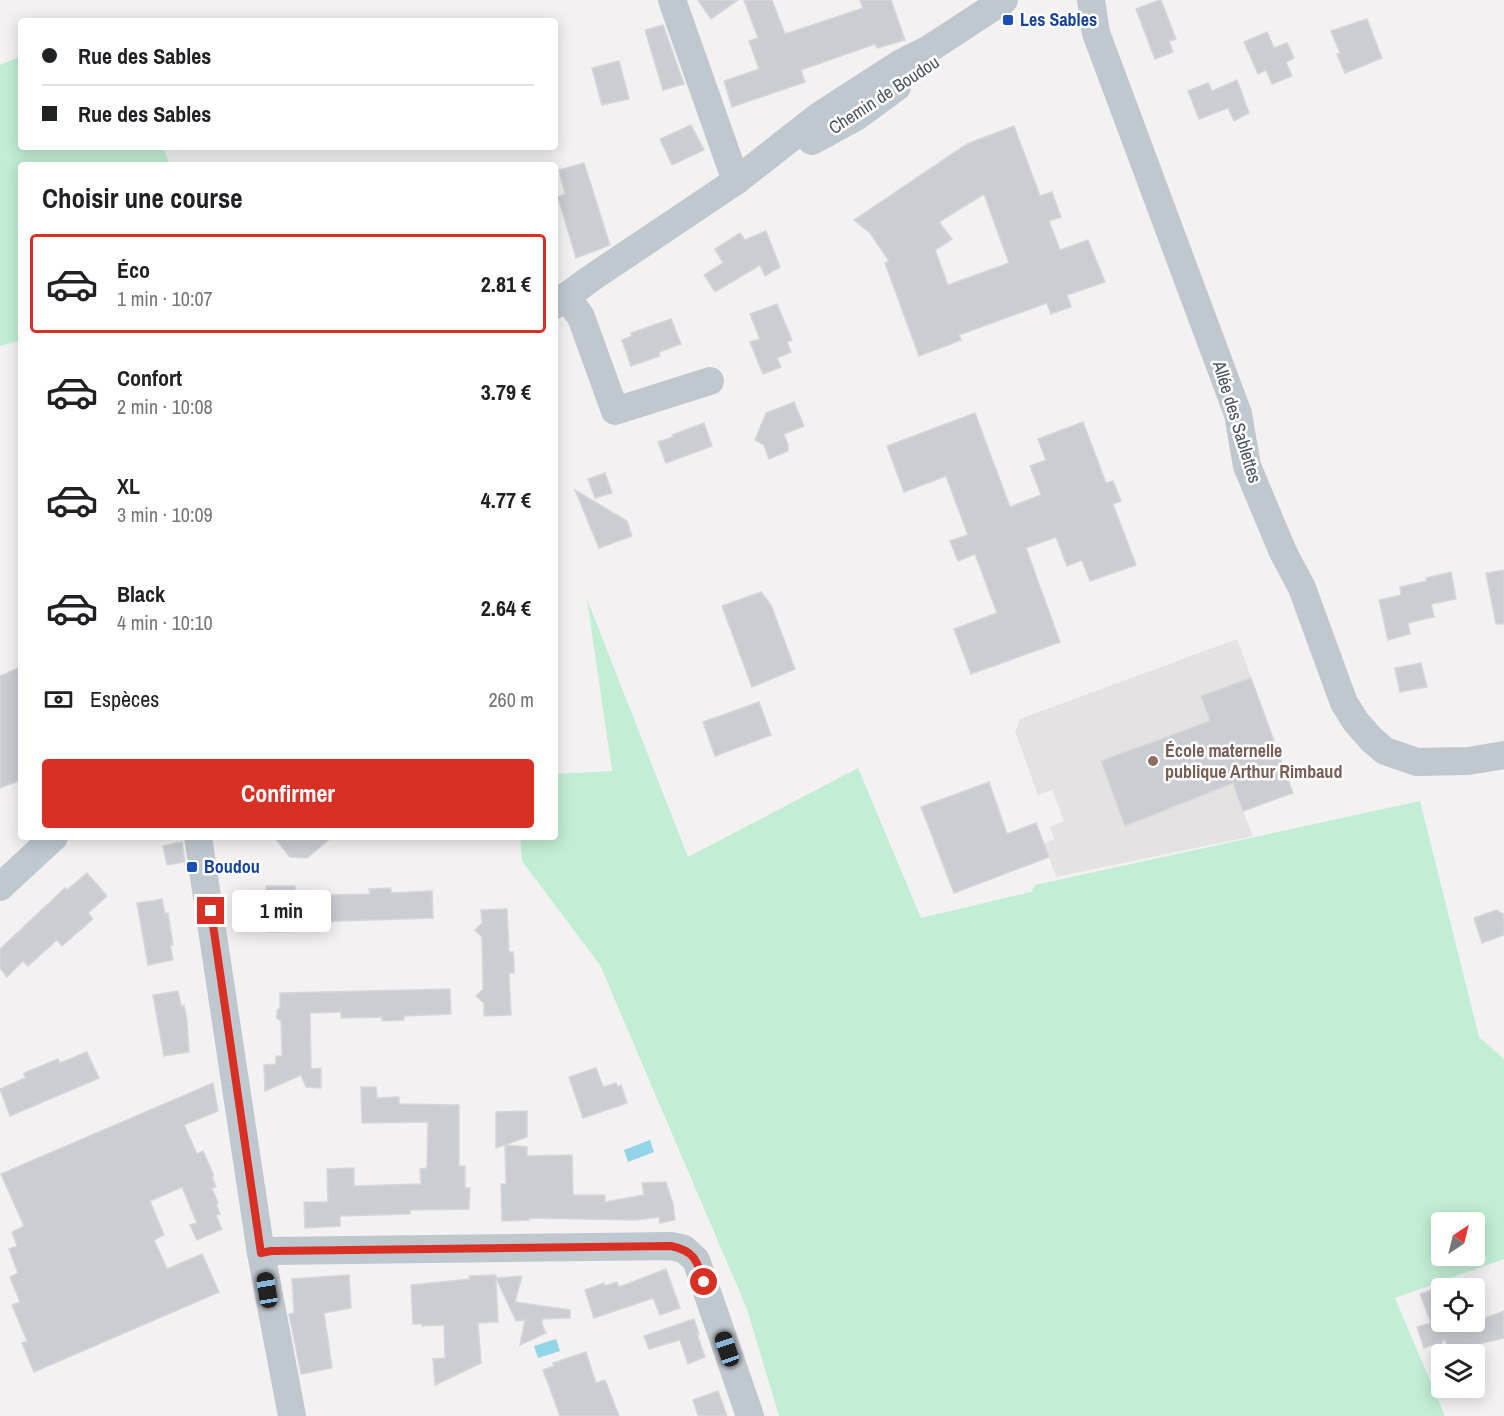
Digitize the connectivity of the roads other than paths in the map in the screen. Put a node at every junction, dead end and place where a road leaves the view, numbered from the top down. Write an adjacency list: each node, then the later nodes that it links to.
1 (672, 0): 7 (street)
2 (1004, 0): 7 (street, Chemin de Boudou)
3 (1026, 0): 7 (street, Chemin de Boudou)
4 (1069, 0): 6 (street, Allée des Sablettes)
5 (1091, 0): 6 (street, Allée des Sablettes)
6 (1096, 33): 10 (street, Allée des Sablettes)
7 (736, 181): 8 (street, Chemin de Boudou)
8 (561, 300): 9 (street)
9 (710, 381)
10 (1504, 755)
11 (51, 840): 13 (street)
12 (198, 840): 14 (street)
13 (0, 887)
14 (261, 1253): 15 (street); 16 (street)
15 (292, 1416)
16 (750, 1416)

